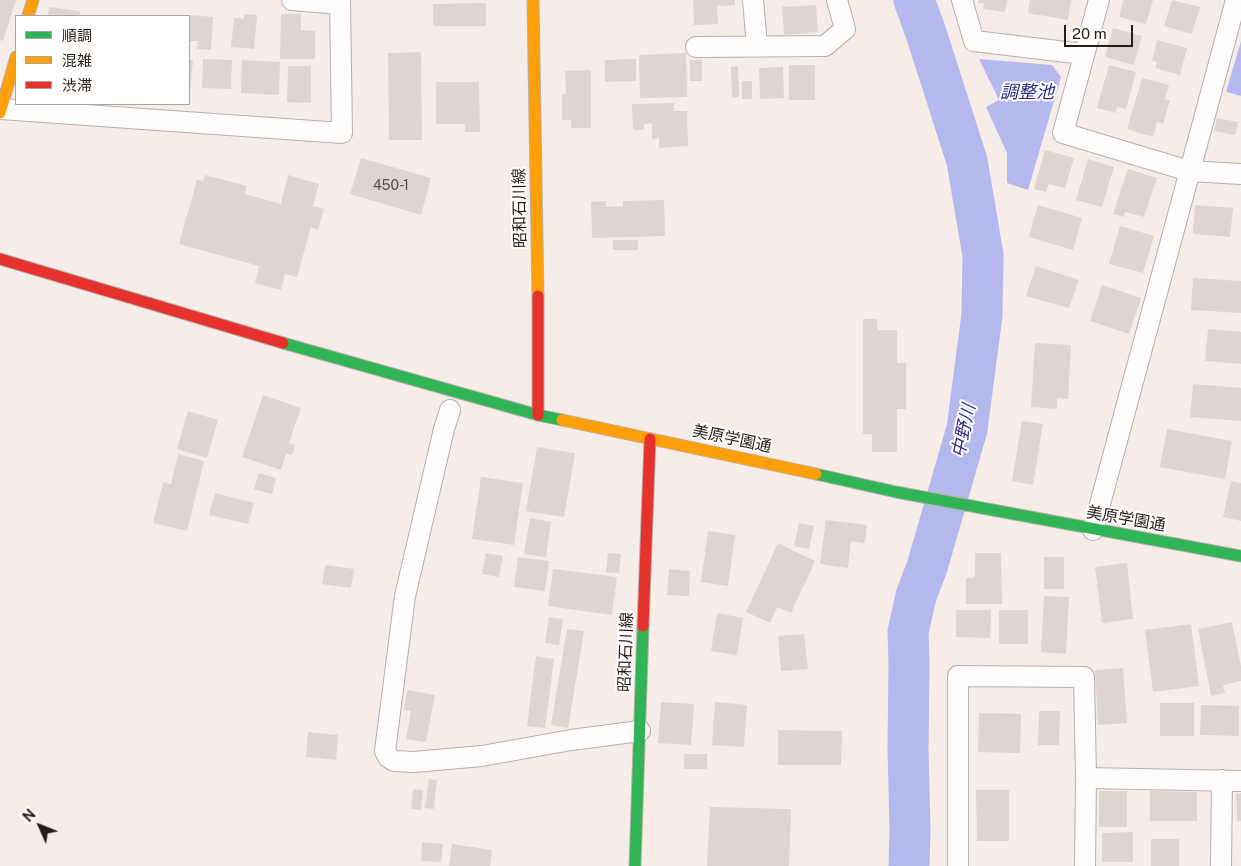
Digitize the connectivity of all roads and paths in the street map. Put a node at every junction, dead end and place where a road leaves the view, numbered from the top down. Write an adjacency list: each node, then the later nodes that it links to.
1 (33, 0): 10 (street)
2 (292, 0): 9 (street)
3 (533, 0): 20 (street, 昭和石川線)
4 (753, 0): 11 (street)
5 (837, 0): 11 (street)
6 (962, 0): 13 (street)
7 (1099, 0): 13 (street)
8 (1236, 0): 16 (street)
9 (340, 2): 15 (street)
10 (28, 15)
11 (757, 46): 12 (street)
12 (696, 47)
13 (1083, 54): 16 (street)
14 (15, 61): 15 (street)
15 (1, 111)
16 (1189, 171): 17 (street); 22 (street)
17 (1241, 174)
18 (0, 259): 20 (street, 美原学園通)
19 (450, 410): 24 (street)
20 (538, 415): 21 (street, 美原学園通)
21 (650, 440): 22 (street, 美原学園通); 24 (street, 昭和石川線)
22 (1093, 530): 23 (street, 美原学園通)
23 (1241, 556)
24 (640, 731): 27 (street, 昭和石川線)
25 (1086, 778): 26 (street); 28 (street); 29 (street)
26 (1232, 780): 30 (street)
27 (635, 866)
28 (958, 866)
29 (1085, 866)
30 (1221, 866)

